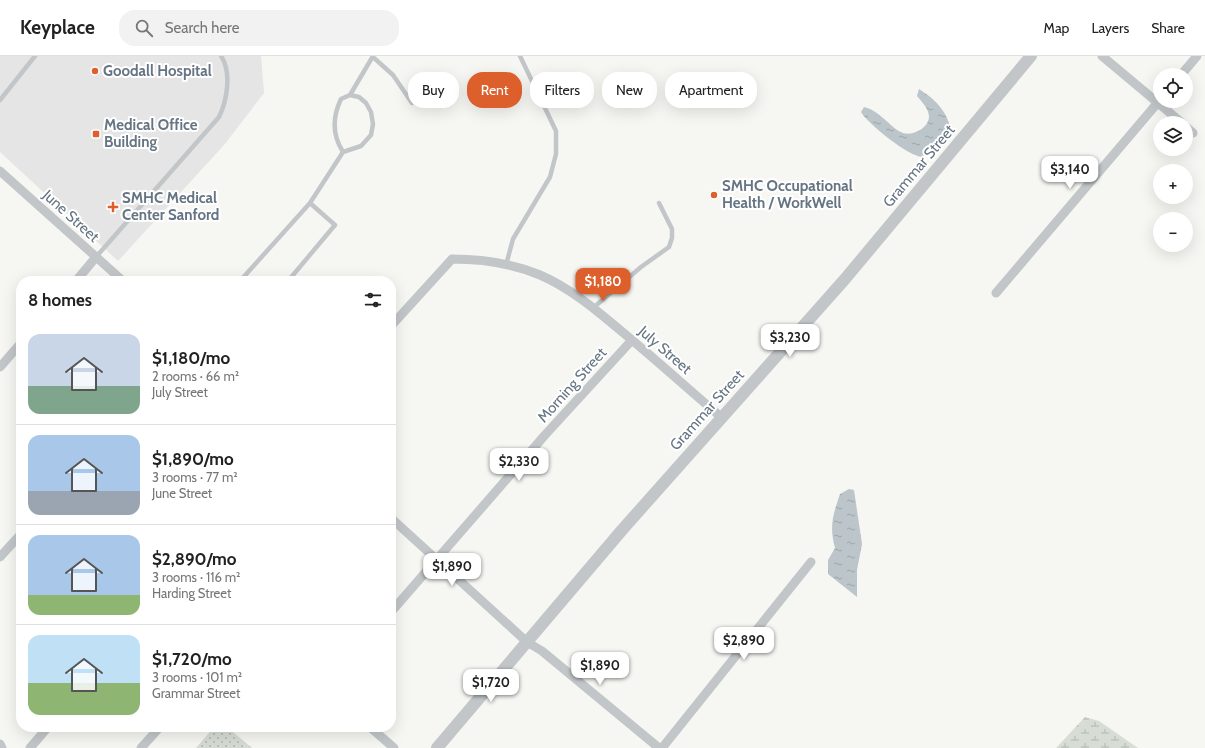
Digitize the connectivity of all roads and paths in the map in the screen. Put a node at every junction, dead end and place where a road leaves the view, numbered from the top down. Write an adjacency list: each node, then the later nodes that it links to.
1 (35, 56): 12 (lane)
2 (221, 56): 20 (lane)
3 (520, 56): 21 (lane)
4 (1031, 56): 32 (street, Grammar Street)
5 (1102, 56): 10 (street)
6 (1197, 56): 8 (street)
7 (373, 57): 9 (lane); 11 (lane)
8 (1187, 68)
9 (350, 95): 16 (lane); 16 (lane)
10 (1153, 96)
11 (408, 97)
12 (0, 100)
13 (1153, 108): 26 (street)
14 (1166, 108): 15 (street)
15 (1175, 116)
16 (343, 152): 18 (lane)
17 (0, 172): 20 (street, June Street)
18 (310, 203): 24 (lane); 25 (lane)
19 (659, 203): 27 (lane)
20 (96, 257): 22 (street); 23 (street, June Street)
21 (506, 265): 27 (street, July Street); 28 (street, July Street)
22 (80, 276)
23 (117, 276)
24 (244, 276)
25 (292, 276)
26 (996, 293)
27 (593, 308): 29 (street, July Street)
28 (396, 321)
29 (632, 340): 32 (street, July Street); 36 (street, Morning Street)
30 (16, 349): 31 (street)
31 (0, 367)
32 (721, 417): 39 (street, Grammar Street)
33 (396, 522): 36 (street)
34 (16, 539): 35 (street)
35 (0, 557)
36 (437, 559): 38 (street, Morning Street); 39 (street)
37 (811, 562): 49 (street)
38 (396, 606)
39 (527, 642): 48 (street, Grammar Street); 49 (street)
40 (44, 732): 45 (street)
41 (155, 732): 46 (street)
42 (376, 732): 47 (street)
43 (0, 744): 44 (street)
44 (2, 748)
45 (30, 748)
46 (141, 748)
47 (394, 748)
48 (437, 748)
49 (661, 748)

